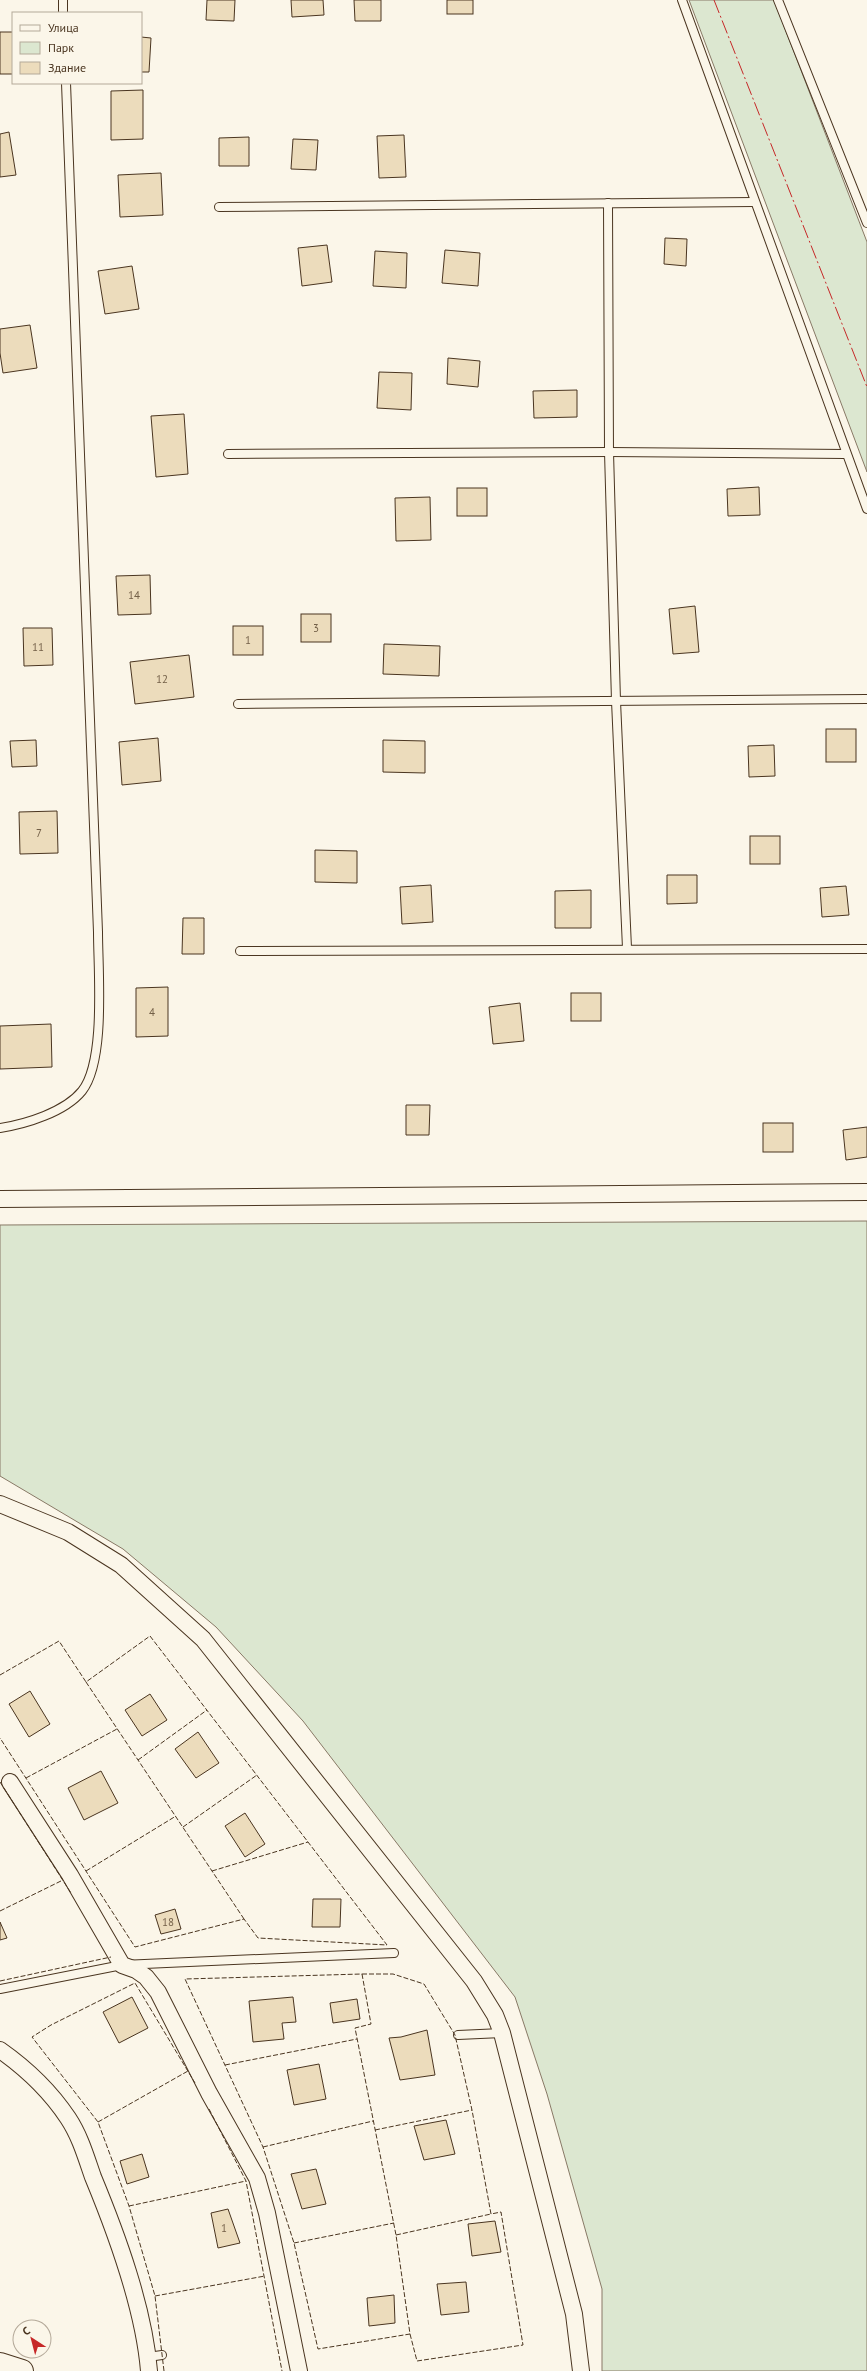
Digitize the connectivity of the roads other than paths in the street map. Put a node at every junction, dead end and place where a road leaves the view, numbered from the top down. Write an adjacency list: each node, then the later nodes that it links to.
1 (63, 0): 4 (lane)
2 (682, 0): 6 (lane)
3 (778, 0): 8 (lane)
4 (63, 12)
5 (66, 84): 21 (lane)
6 (754, 202): 7 (lane); 13 (lane)
7 (608, 203): 9 (lane); 11 (lane)
8 (863, 205): 10 (lane)
9 (219, 207)
10 (867, 223)
11 (608, 452): 12 (lane); 13 (lane); 16 (lane)
12 (228, 454)
13 (845, 454): 14 (lane)
14 (867, 509)
15 (867, 699): 16 (lane)
16 (616, 702): 17 (lane); 18 (lane)
17 (238, 704)
18 (627, 948): 19 (lane); 20 (lane)
19 (867, 949)
20 (240, 951)
21 (0, 1128)
22 (867, 1192): 23 (street)
23 (0, 1199)
24 (0, 1504): 29 (street)
25 (10, 1782): 27 (street)
26 (394, 1953): 27 (lane)
27 (122, 1965): 28 (lane); 35 (street)
28 (0, 1989)
29 (502, 2033): 30 (lane); 36 (street)
30 (458, 2035)
31 (0, 2050): 32 (street)
32 (153, 2361)
33 (0, 2364): 34 (main road)
34 (22, 2371)
35 (298, 2371)
36 (581, 2371)

